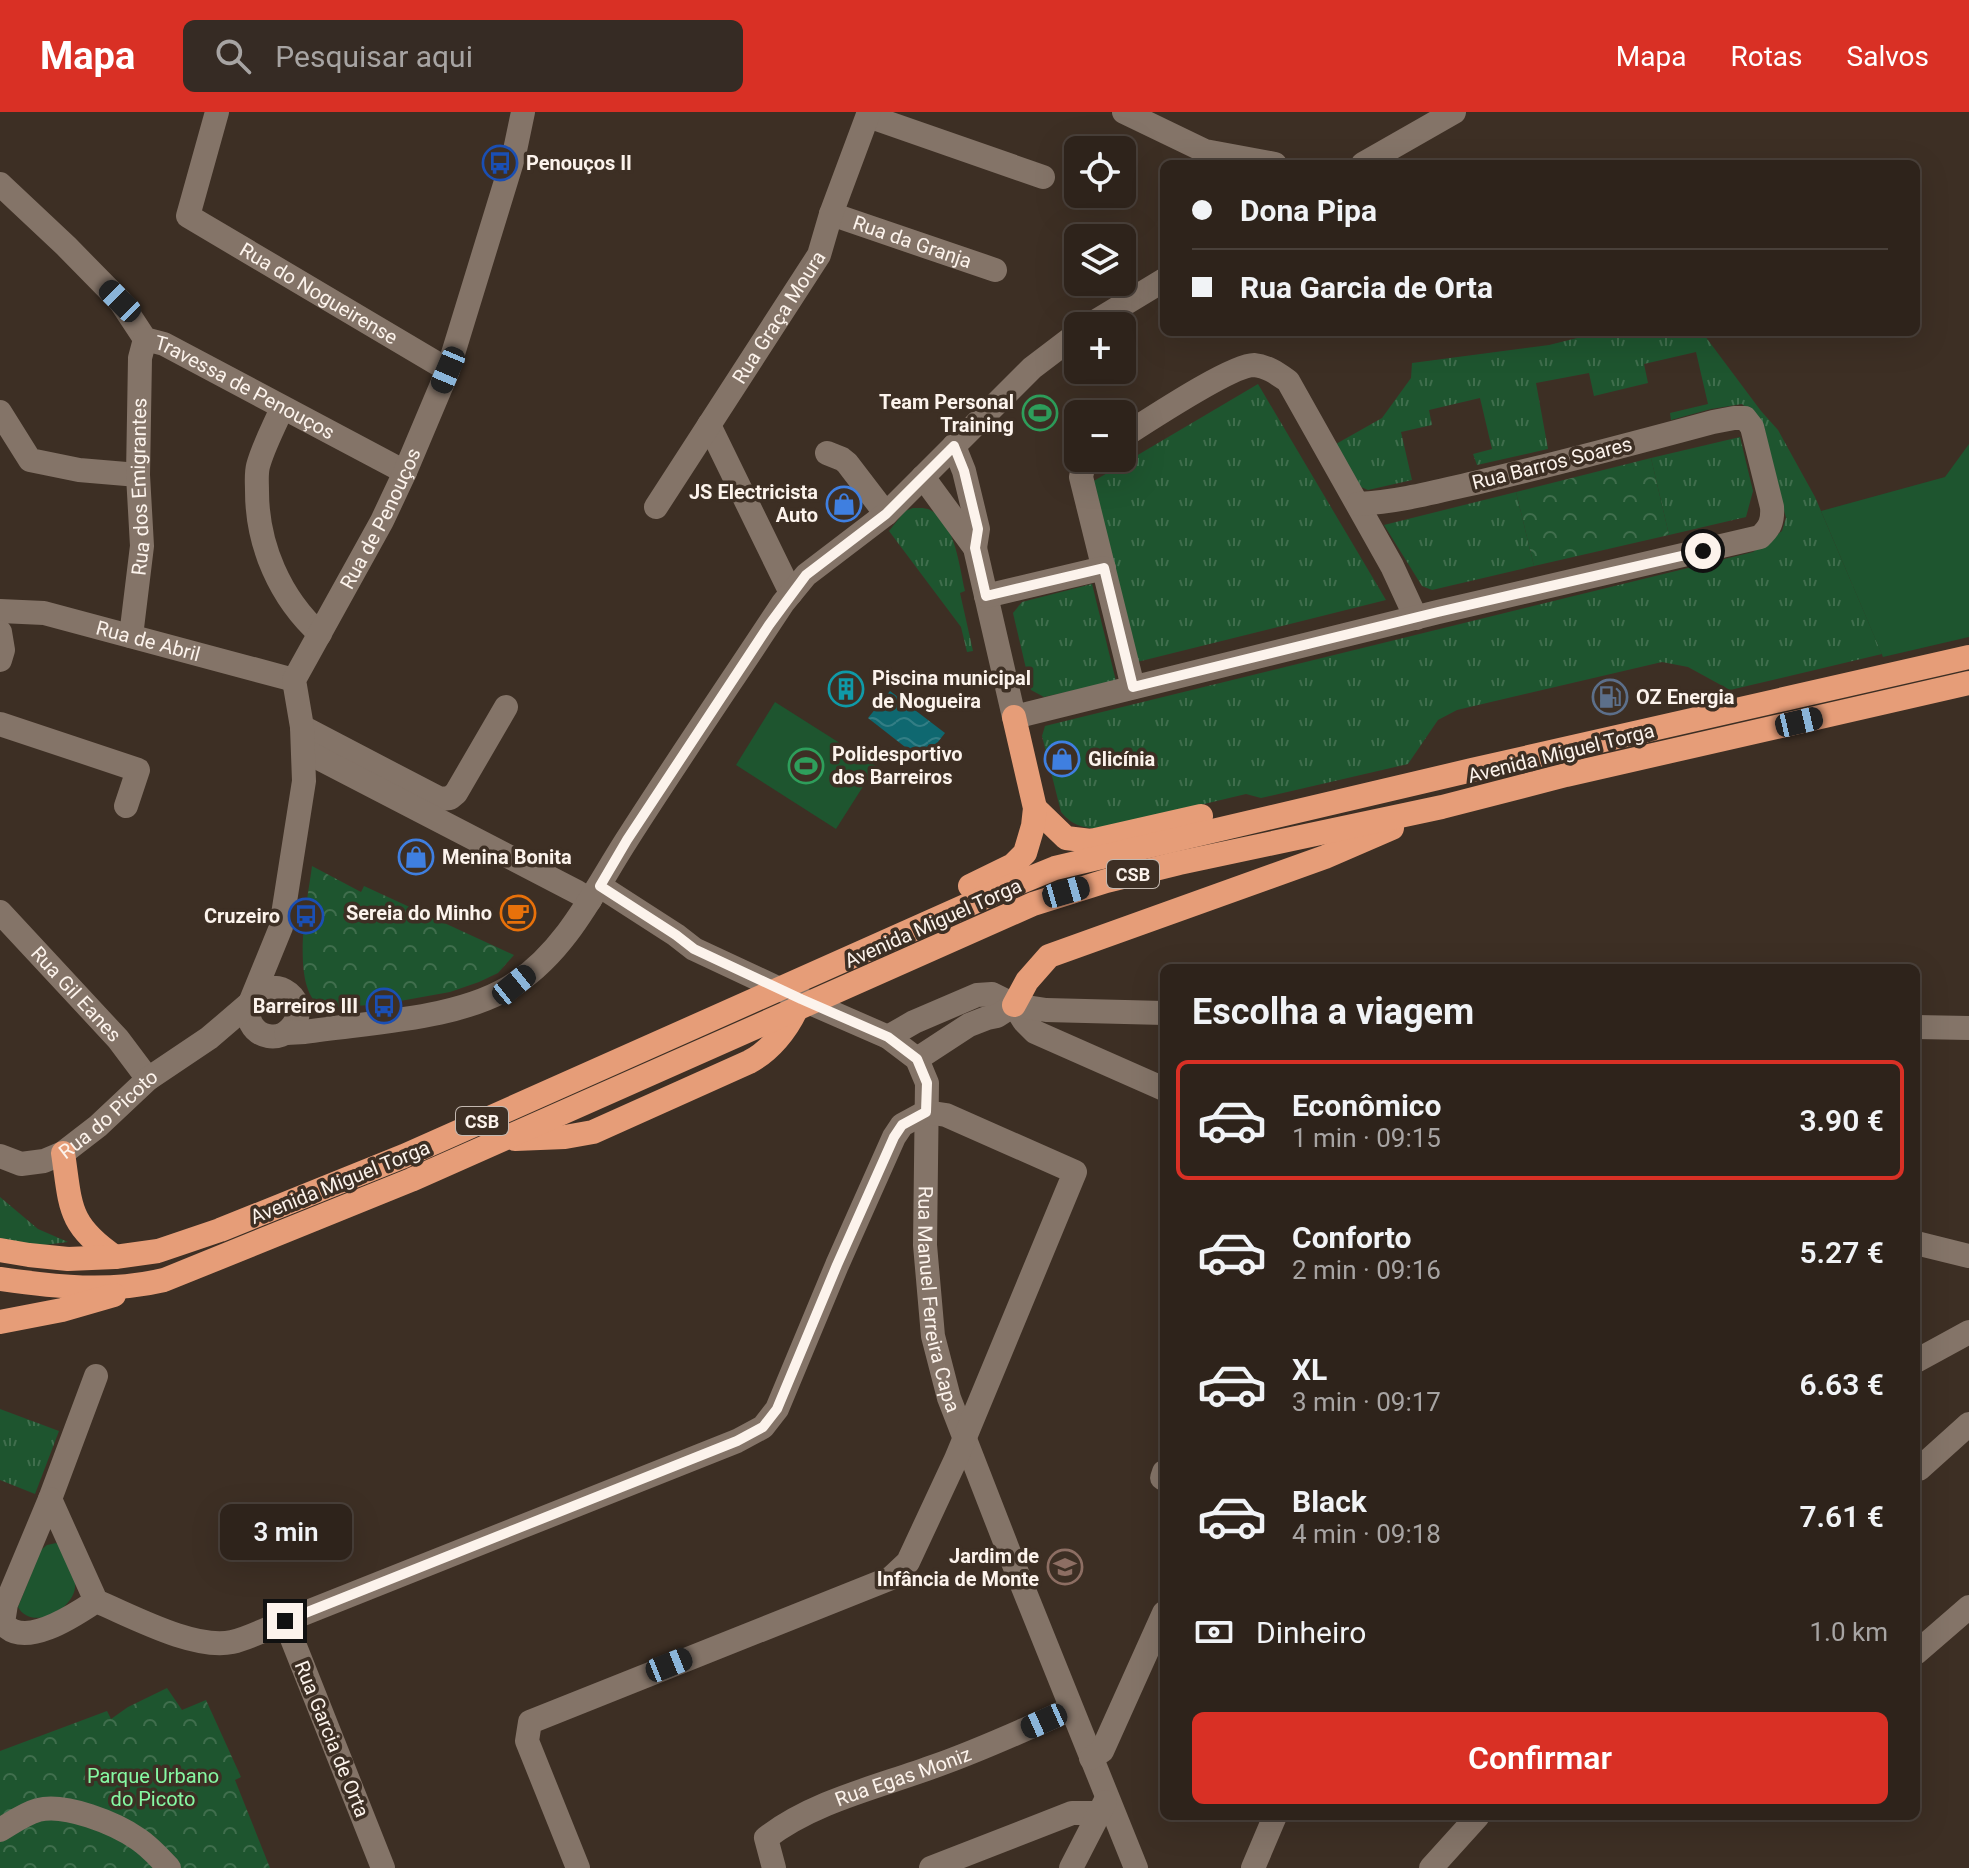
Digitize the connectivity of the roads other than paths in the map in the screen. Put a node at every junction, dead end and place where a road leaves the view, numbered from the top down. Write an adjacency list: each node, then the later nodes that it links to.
1 (217, 112): 16 (street, Rua do Nogueirense)
2 (1124, 112): 6 (street)
3 (1454, 112): 7 (street)
4 (523, 113): 16 (street, Rua de Penouços)
5 (868, 114): 8 (street); 10 (street, Rua Graça Moura)
6 (1253, 160)
7 (1370, 160)
8 (1043, 177)
9 (0, 184): 14 (street, Travessa de Penouços)
10 (831, 214): 11 (street, Rua da Granja); 19 (street, Rua Graça Moura)
11 (995, 270)
12 (1160, 282): 13 (street)
13 (1111, 312)
14 (145, 339): 17 (street, Travessa de Penouços); 25 (street, Rua dos Emigrantes)
15 (1064, 344): 21 (street)
16 (448, 370): 23 (street, Rua de Penouços)
17 (282, 408): 23 (street, Travessa de Penouços); 37 (street)
18 (0, 412): 25 (street)
19 (709, 425): 28 (street, Rua Graça Moura); 32 (street)
20 (1136, 429): 27 (street)
21 (954, 446): 26 (street); 30 (street)
22 (827, 453): 29 (street)
23 (405, 472): 37 (street, Rua de Penouços)
24 (1082, 472): 31 (street)
25 (138, 475): 38 (street, Rua dos Emigrantes)
26 (923, 477): 29 (street); 30 (street)
27 (1358, 504): 35 (street); 35 (street, Rua Barros Soares)
28 (656, 507)
29 (886, 514): 32 (street)
30 (975, 548): 33 (street)
31 (1104, 568): 33 (street); 43 (street)
32 (791, 593): 52 (street)
33 (986, 596): 45 (street)
34 (0, 611): 38 (street, Rua de Abril)
35 (1416, 618): 43 (street)
36 (0, 632): 40 (street)
37 (320, 634): 41 (street, Rua de Penouços)
38 (131, 636): 41 (street, Rua de Abril)
39 (1969, 657): 51 (highway, Avenida Miguel Torga / CSB)
40 (0, 660)
41 (294, 680): 47 (street)
42 (1969, 683): 49 (highway, Avenida Miguel Torga / CSB)
43 (1133, 687): 45 (street)
44 (506, 707): 47 (street)
45 (1014, 717): 50 (highway)
46 (0, 724): 48 (street)
47 (302, 739): 52 (street); 54 (street)
48 (126, 806)
49 (1442, 807): 58 (highway); 70 (highway, Avenida Miguel Torga / CSB)
50 (1035, 808): 51 (highway); 55 (highway)
51 (1248, 822): 55 (highway, Avenida Miguel Torga / CSB)
52 (595, 893): 57 (street); 59 (street)
53 (0, 912): 67 (street, Rua Gil Eanes)
54 (281, 927): 56 (street); 59 (street)
55 (900, 935): 76 (highway, Avenida Miguel Torga / CSB)
56 (251, 1001): 59 (street, Rua do Picoto); 63 (street); 65 (street, Rua do Picoto)
57 (799, 1005): 64 (street); 70 (highway)
58 (1014, 1005): 60 (street); 64 (street); 66 (street); 68 (street)
59 (291, 1012): 63 (street, Rua do Picoto)
60 (1160, 1013)
61 (1920, 1027): 62 (street)
62 (1969, 1028)
63 (260, 1033): 65 (street, Rua do Picoto)
64 (888, 1037): 66 (street)
65 (209, 1038): 67 (street, Rua do Picoto)
66 (917, 1059): 69 (street, Rua Manuel Ferreira Capa)
67 (148, 1079): 71 (street, Rua do Picoto)
68 (1160, 1087)
69 (926, 1112): 84 (street, Rua Manuel Ferreira Capa); 84 (street); 89 (street)
70 (505, 1138): 78 (highway, Avenida Miguel Torga / CSB)
71 (63, 1153): 72 (street, Rua do Picoto); 76 (highway)
72 (0, 1156)
73 (1920, 1244): 75 (street)
74 (0, 1250): 76 (highway, Avenida Miguel Torga / CSB)
75 (1969, 1256)
76 (115, 1257)
77 (0, 1279): 78 (highway, Avenida Miguel Torga / CSB)
78 (135, 1287): 79 (highway)
79 (0, 1322)
80 (1969, 1332): 81 (street)
81 (1920, 1359)
82 (96, 1376): 86 (street)
83 (1969, 1424): 85 (street)
84 (965, 1438): 92 (street, Rua Manuel Ferreira Capa); 100 (street)
85 (1920, 1466)
86 (50, 1499): 87 (street); 87 (street)
87 (96, 1601): 89 (street)
88 (1969, 1607): 91 (street)
89 (285, 1621): 99 (street, Rua Garcia de Orta)
90 (1160, 1622): 93 (street)
91 (1920, 1650)
92 (1071, 1709): 93 (street, Rua Manuel Ferreira Capa); 101 (street, Rua Egas Moniz)
93 (1091, 1758): 94 (street, Rua Manuel Ferreira Capa)
94 (1104, 1804): 102 (street); 103 (street); 104 (street, Rua Manuel Ferreira Capa)
95 (1273, 1820): 105 (street)
96 (1474, 1820): 106 (street)
97 (0, 1830): 98 (street)
98 (169, 1868)
99 (383, 1868)
100 (578, 1868)
101 (774, 1868)
102 (931, 1868)
103 (1071, 1868)
104 (1136, 1868)
105 (1253, 1868)
106 (1431, 1868)

